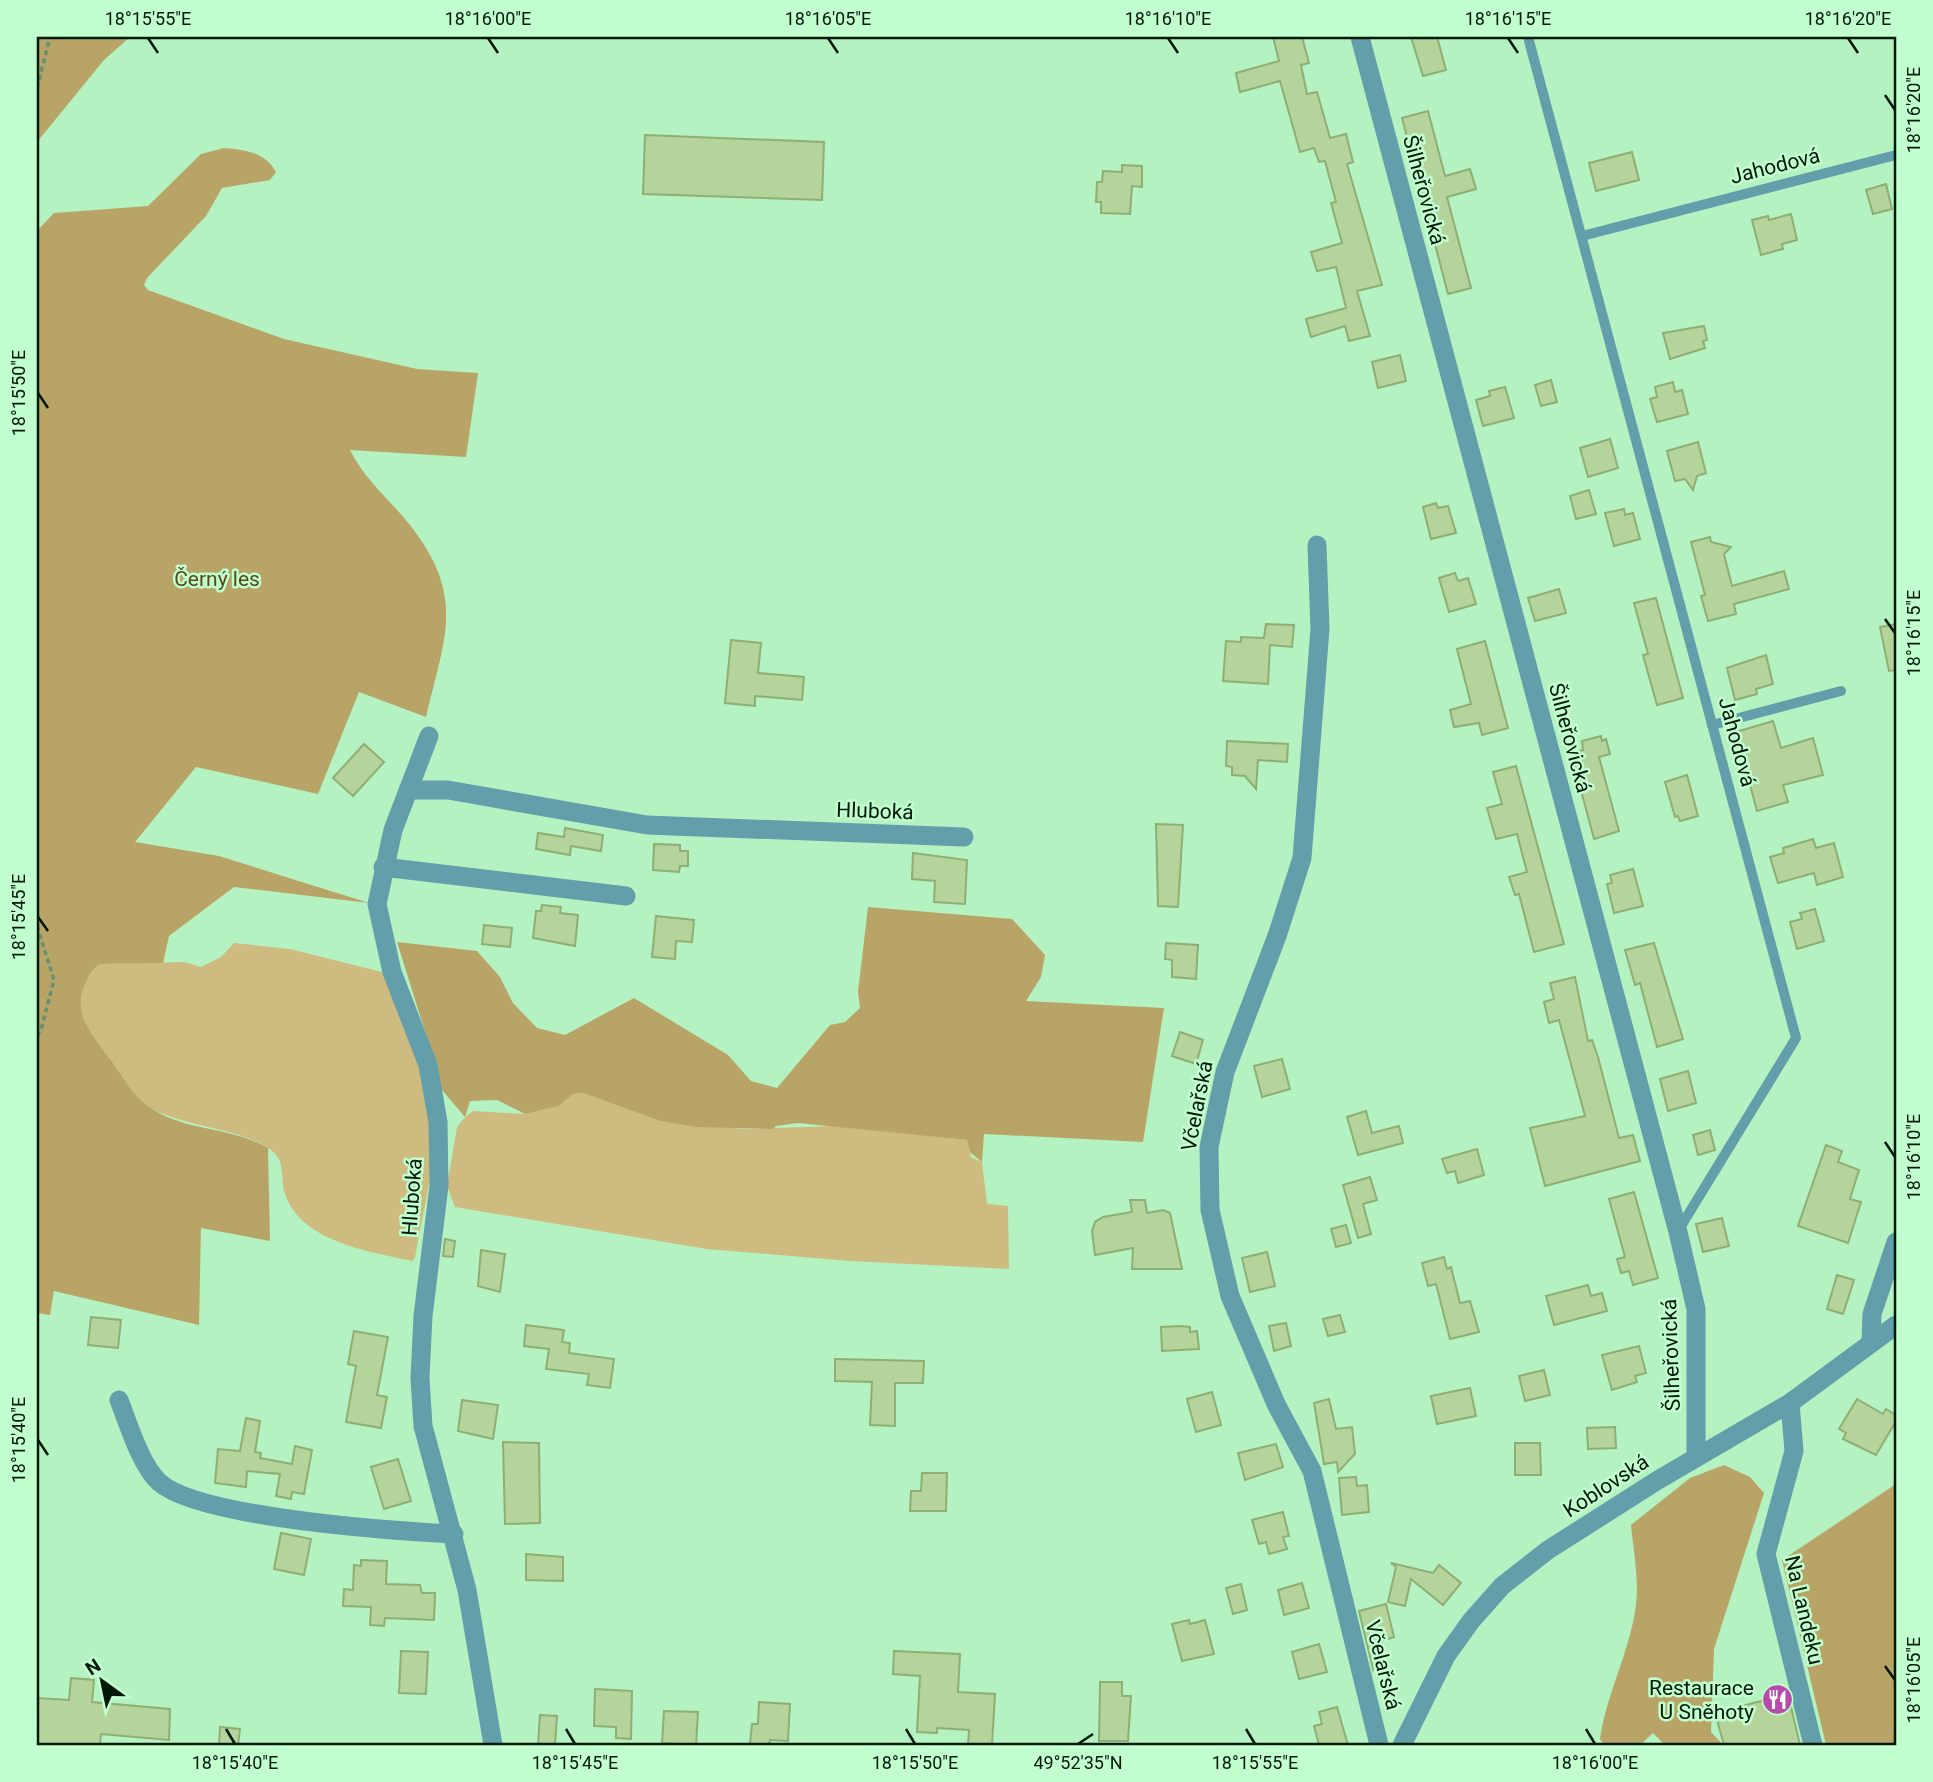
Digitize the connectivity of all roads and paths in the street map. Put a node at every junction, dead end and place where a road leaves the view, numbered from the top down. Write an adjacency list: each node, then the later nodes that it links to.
1 (50, 37): 4 (path)
2 (1360, 37): 17 (street, Šilheřovická)
3 (1528, 37): 6 (lane, Jahodová)
4 (37, 88)
5 (1896, 155): 6 (lane, Jahodová)
6 (1582, 236): 9 (lane, Jahodová)
7 (1317, 545): 26 (street, Včelařská)
8 (1841, 691): 9 (lane)
9 (1712, 725): 17 (lane, Jahodová)
10 (429, 736): 11 (street, Hluboká)
11 (408, 790): 12 (street, Hluboká); 13 (street, Hluboká)
12 (964, 837)
13 (383, 867): 14 (street); 24 (street, Hluboká)
14 (626, 896)
15 (37, 926): 16 (path)
16 (37, 1036)
17 (1678, 1232): 23 (street, Šilheřovická)
18 (1896, 1242): 20 (street)
19 (1896, 1325): 20 (street, Koblovská)
20 (1871, 1342): 22 (street, Koblovská)
21 (119, 1400): 24 (street)
22 (1790, 1404): 23 (street, Koblovská); 28 (street, Na Landeku)
23 (1696, 1456): 27 (street, Koblovská)
24 (454, 1534): 25 (street, Hluboká)
25 (493, 1745)
26 (1379, 1745)
27 (1402, 1745)
28 (1813, 1745)

